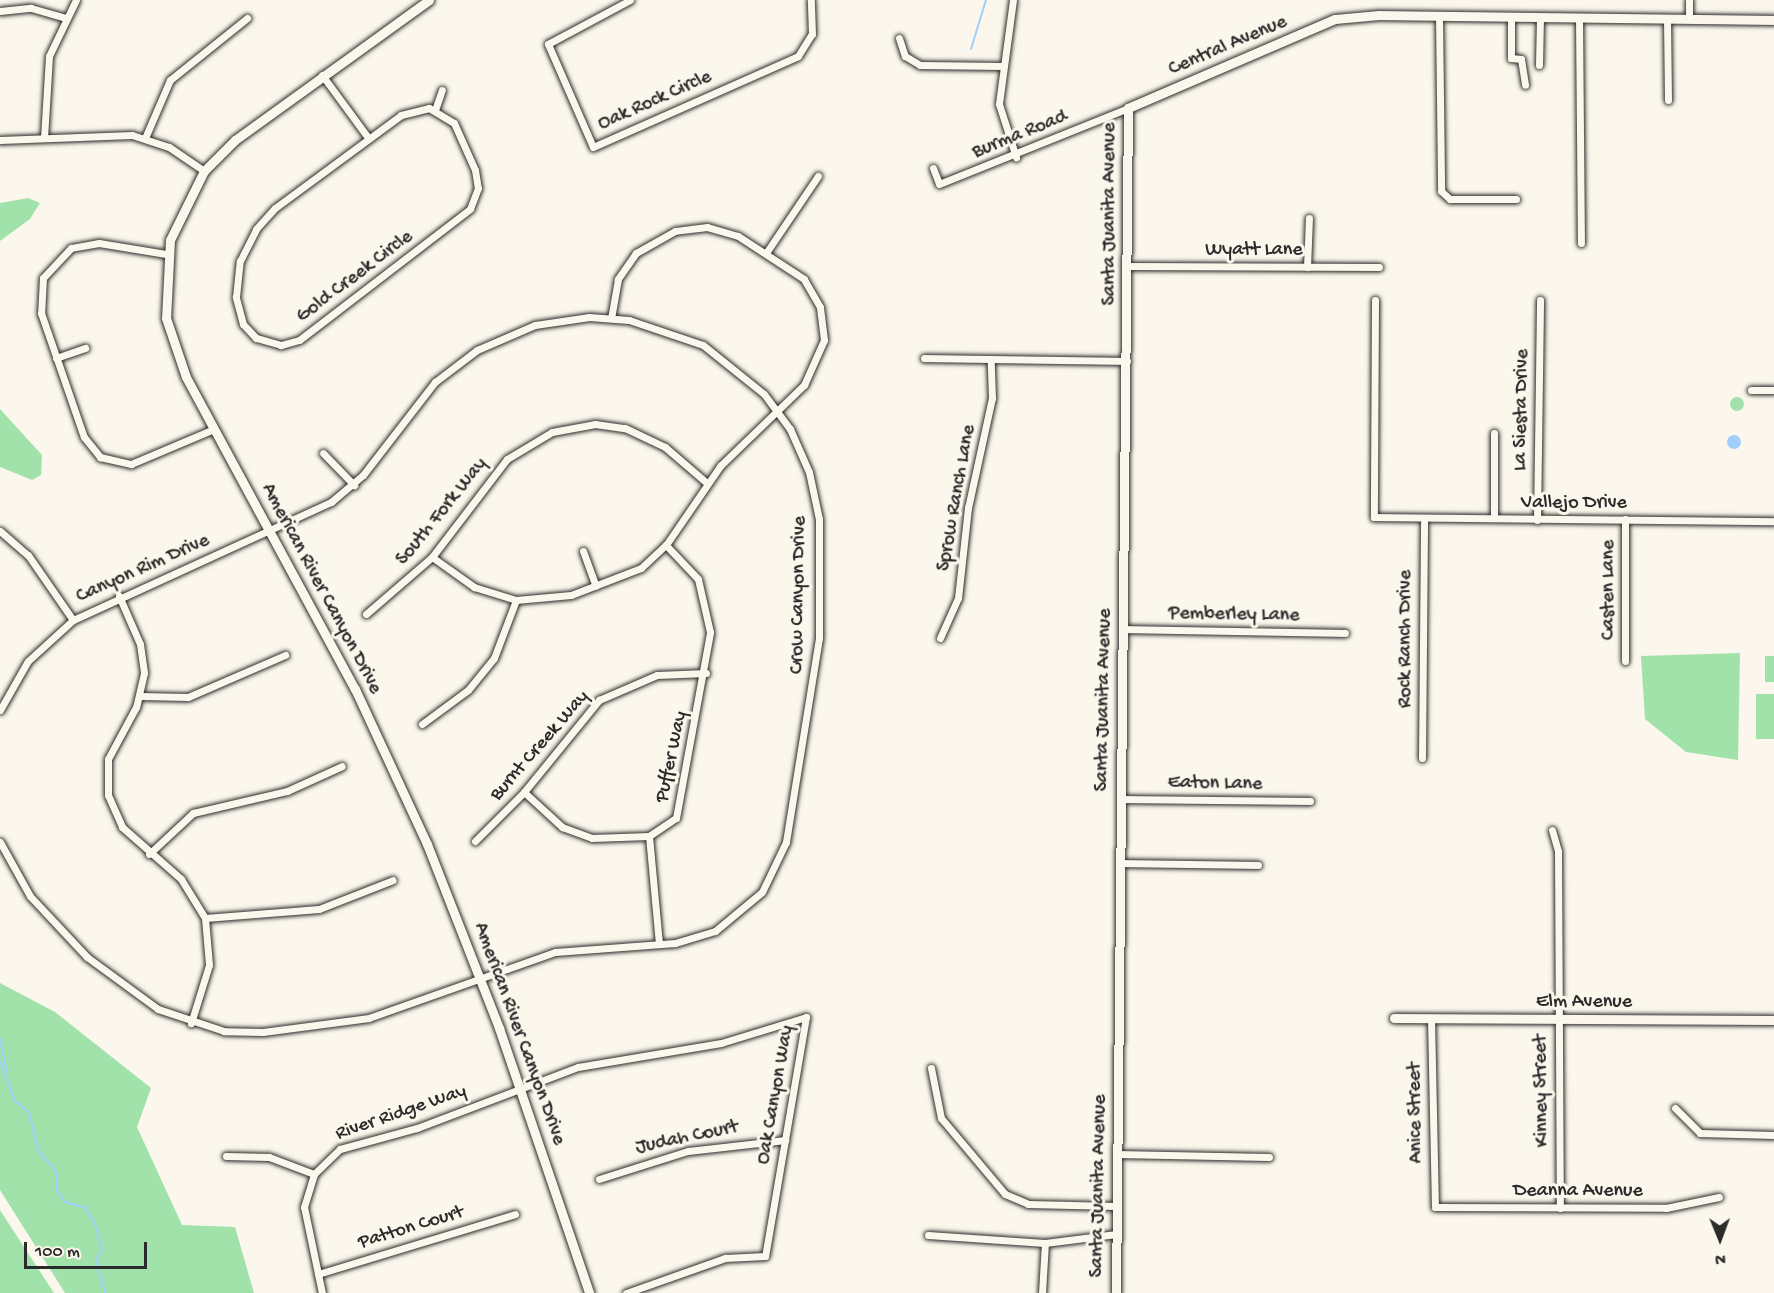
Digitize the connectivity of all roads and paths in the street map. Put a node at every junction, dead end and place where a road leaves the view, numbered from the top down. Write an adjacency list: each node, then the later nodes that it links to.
1 (76, 0): 11 (street)
2 (429, 0): 20 (street, American River Canyon Drive)
3 (630, 0): 4 (street, Oak Rock Circle)
4 (811, 0)
5 (1013, 0): 18 (street)
6 (1689, 0): 15 (street)
7 (0, 11): 11 (street)
8 (1439, 16): 9 (street, Central Avenue); 24 (street, Central Avenue); 34 (street)
9 (1511, 17): 10 (street, Central Avenue); 21 (street)
10 (1540, 17): 13 (street, Central Avenue); 19 (street)
11 (65, 18): 26 (street)
12 (247, 18): 27 (street)
13 (1579, 18): 14 (street, Central Avenue); 36 (street)
14 (1666, 18): 15 (street, Central Avenue); 23 (street)
15 (1689, 18): 16 (street, Central Avenue)
16 (1774, 20)
17 (899, 38): 18 (street)
18 (1003, 66): 30 (street)
19 (1539, 66)
20 (322, 75): 28 (street); 32 (street, American River Canyon Drive)
21 (1525, 85)
22 (442, 90): 25 (street)
23 (1668, 100)
24 (1128, 108): 30 (street, Burma Road); 39 (street, Santa Juanita Avenue)
25 (435, 110): 28 (street, Gold Creek Circle); 28 (street, Gold Creek Circle)
26 (44, 138): 27 (street); 29 (street)
27 (145, 138): 32 (street)
28 (369, 139)
29 (0, 140)
30 (1016, 157): 31 (street, Burma Road)
31 (933, 168)
32 (204, 171): 38 (street, American River Canyon Drive)
33 (818, 176): 37 (street)
34 (1516, 199)
35 (1309, 218): 40 (street)
36 (1581, 243)
37 (766, 253): 44 (street); 52 (street)
38 (166, 254): 46 (street); 53 (street, American River Canyon Drive)
39 (1129, 266): 40 (street, Wyatt Lane); 49 (street, Santa Juanita Avenue)
40 (1307, 267): 41 (street, Wyatt Lane)
41 (1379, 267)
42 (1375, 300): 60 (street, Vallejo Drive)
43 (1540, 300): 61 (street, La Siesta Drive)
44 (612, 318): 52 (street, Crow Canyon Drive); 57 (street, Crow Canyon Drive)
45 (85, 348): 46 (street)
46 (56, 358): 53 (street)
47 (924, 358): 48 (street)
48 (991, 361): 49 (street); 75 (street, Sprow Ranch Lane)
49 (1127, 361): 73 (street, Santa Juanita Avenue)
50 (1751, 390): 51 (street)
51 (1774, 390)
52 (777, 410): 56 (street); 97 (street, Crow Canyon Drive)
53 (214, 429): 64 (street, American River Canyon Drive)
54 (1494, 433): 58 (street)
55 (323, 453): 57 (street)
56 (707, 483): 65 (street); 67 (street, South Fork Way)
57 (354, 485): 64 (street, Crow Canyon Drive)
58 (1494, 518): 60 (street, Vallejo Drive); 61 (street, Vallejo Drive)
59 (1625, 519): 61 (street, Vallejo Drive); 62 (street, Vallejo Drive); 77 (street, Casten Lane)
60 (1424, 520): 83 (street, Rock Ranch Drive)
61 (1537, 520)
62 (1774, 521)
63 (0, 531): 72 (street)
64 (270, 531): 69 (street, Canyon Rim Drive); 98 (street, American River Canyon Drive)
65 (666, 545): 68 (street); 78 (street, Puffer Way)
66 (583, 551): 68 (street)
67 (432, 557): 70 (street); 71 (street, South Fork Way)
68 (596, 586): 70 (street)
69 (119, 596): 72 (street, Canyon Rim Drive); 79 (street)
70 (516, 600): 82 (street)
71 (366, 614)
72 (73, 620): 80 (street, Canyon Rim Drive)
73 (1123, 629): 74 (street, Pemberley Lane); 86 (street, Santa Juanita Avenue)
74 (1344, 633)
75 (940, 638)
76 (285, 655): 79 (street)
77 (1625, 661)
78 (705, 673): 85 (street, Burnt Creek Way); 89 (street, Puffer Way)
79 (140, 696): 92 (street)
80 (2, 699): 81 (street, Canyon Rim Drive)
81 (0, 710)
82 (423, 724)
83 (1422, 758)
84 (342, 766): 92 (street)
85 (524, 792): 89 (street); 90 (street, Burnt Creek Way)
86 (1121, 800): 87 (street, Eaton Lane); 93 (street, Santa Juanita Avenue)
87 (1310, 801)
88 (1552, 830): 101 (street, Kinney Street)
89 (650, 836): 97 (street)
90 (475, 841)
91 (0, 842): 103 (street)
92 (149, 854): 96 (street)
93 (1120, 863): 94 (street); 109 (street, Santa Juanita Avenue)
94 (1258, 864)
95 (393, 880): 96 (street)
96 (206, 918): 103 (street)
97 (659, 944): 98 (street, Crow Canyon Drive)
98 (482, 978): 103 (street); 105 (street, American River Canyon Drive)
99 (1394, 1018): 100 (street, Elm Avenue)
100 (1431, 1018): 101 (street, Elm Avenue); 116 (street, Anice Street)
101 (1557, 1020): 102 (street, Elm Avenue); 117 (street, Kinney Street)
102 (1774, 1020)
103 (191, 1023)
104 (931, 1068): 115 (street)
105 (520, 1088): 108 (street, Oak Canyon Way); 112 (street, River Ridge Way); 124 (street, American River Canyon Drive)
106 (1675, 1108): 107 (street)
107 (1774, 1135)
108 (785, 1140): 113 (street, Judah Court); 125 (street, Oak Canyon Way)
109 (1117, 1154): 111 (street); 115 (street, Santa Juanita Avenue)
110 (226, 1156): 112 (street)
111 (1269, 1157)
112 (314, 1174): 122 (street)
113 (599, 1179)
114 (1719, 1197): 117 (street, Deanna Avenue)
115 (1116, 1206): 119 (street, Santa Juanita Avenue)
116 (1435, 1208): 117 (street, Deanna Avenue)
117 (1560, 1208)
118 (515, 1214): 122 (street, Patton Court)
119 (1116, 1234): 121 (street); 127 (street, Santa Juanita Avenue)
120 (928, 1235): 121 (street)
121 (1045, 1243): 126 (street)
122 (318, 1274): 123 (street)
123 (322, 1293)
124 (589, 1293)
125 (626, 1293)
126 (1042, 1293)
127 (1116, 1293)

